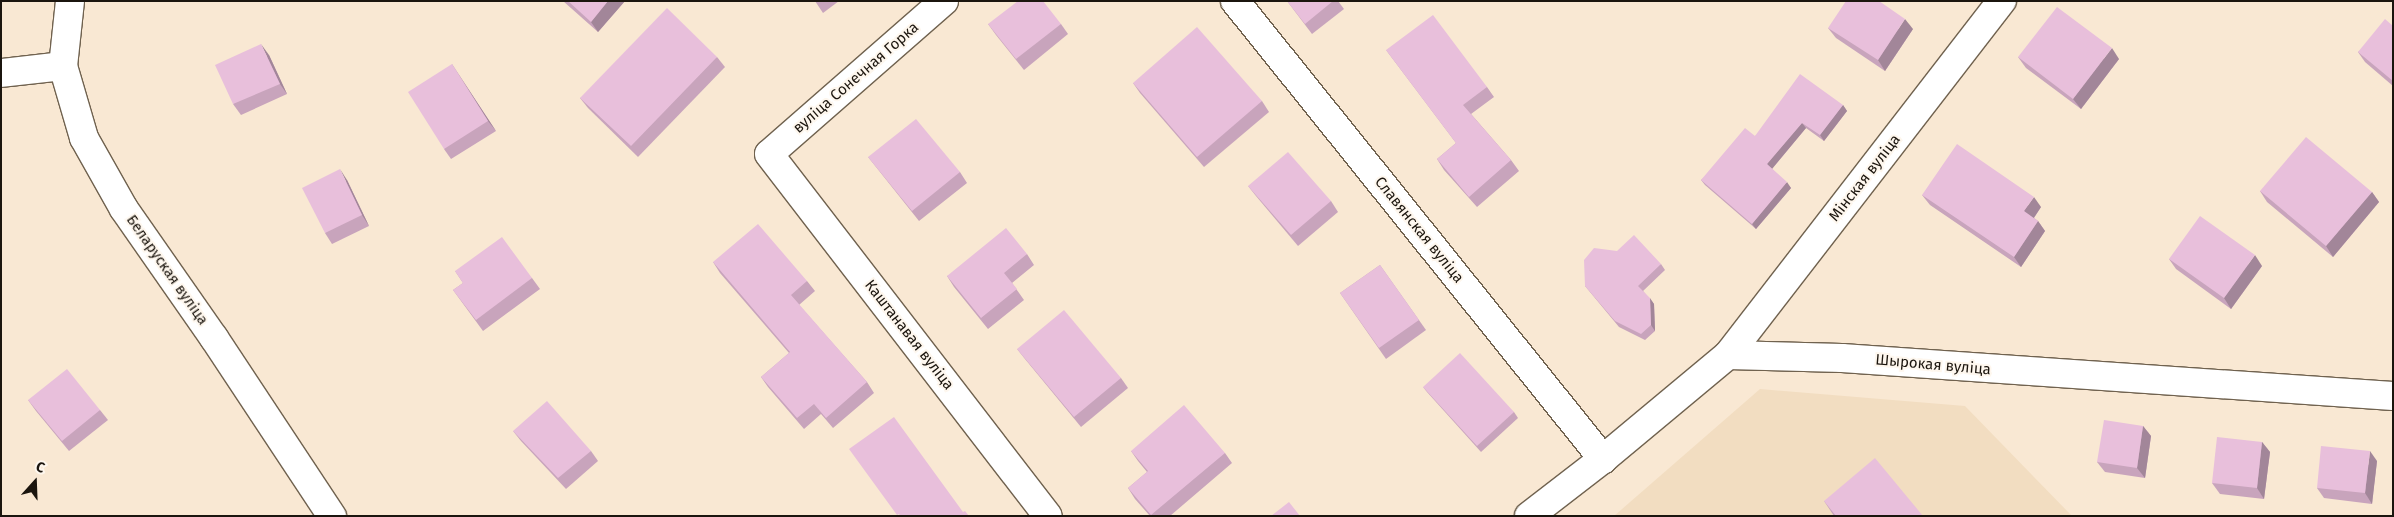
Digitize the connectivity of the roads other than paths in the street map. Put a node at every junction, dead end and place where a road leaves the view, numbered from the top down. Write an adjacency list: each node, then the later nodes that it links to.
1 (70, 1): 5 (street, Беларуская вуліца)
2 (944, 1): 7 (street, вуліца Сонечная Горка)
3 (1235, 1): 10 (street, Славянская вуліца)
4 (2002, 1): 8 (street, Мінская вуліца)
5 (63, 66): 6 (street); 11 (street, Беларуская вуліца)
6 (1, 73)
7 (769, 154): 12 (street, Каштанавая вуліца)
8 (1728, 354): 9 (street, Шырокая вуліца); 10 (street)
9 (2393, 396)
10 (1604, 459): 13 (street)
11 (332, 516)
12 (1048, 516)
13 (1529, 516)

